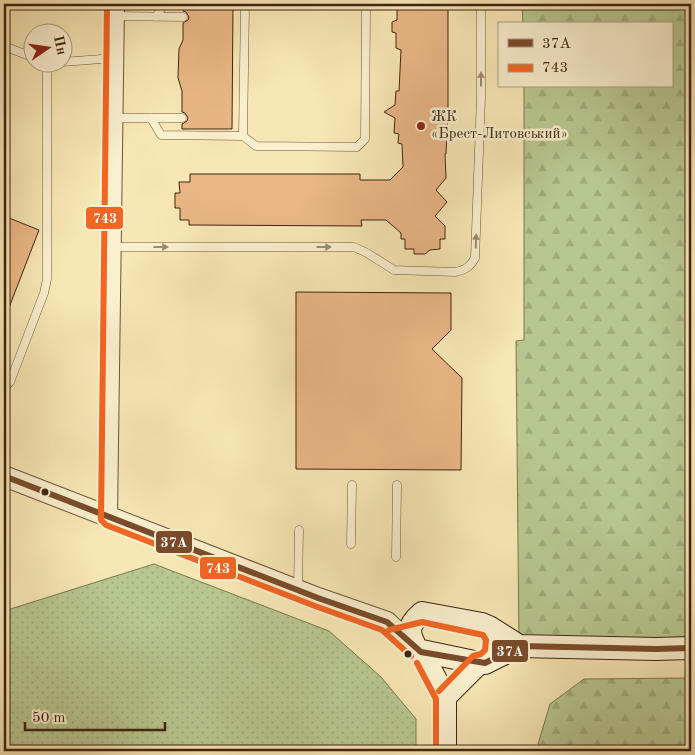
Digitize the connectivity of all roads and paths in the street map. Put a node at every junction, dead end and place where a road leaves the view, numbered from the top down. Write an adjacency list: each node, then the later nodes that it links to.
1 (164, 4): 6 (lane)
2 (245, 4): 16 (lane)
3 (364, 4): 16 (lane)
4 (481, 4): 17 (lane, one-way to 4)
5 (116, 10): 6 (lane); 10 (street)
6 (156, 17): 7 (lane)
7 (183, 17)
8 (4, 46): 9 (lane)
9 (22, 53)
10 (115, 58): 11 (lane); 13 (street)
11 (72, 61)
12 (47, 72): 18 (lane)
13 (114, 118): 14 (lane); 17 (street)
14 (151, 118): 15 (lane); 16 (lane)
15 (182, 118)
16 (243, 136)
17 (113, 247): 22 (street)
18 (4, 388)
19 (4, 476): 22 (street)
20 (352, 485): 24 (lane)
21 (398, 485): 25 (lane)
22 (109, 517): 26 (street)
23 (298, 530): 26 (lane)
24 (351, 544)
25 (396, 557)
26 (298, 590): 28 (street)
27 (422, 612): 28 (street); 29 (main road); 32 (main road)
28 (387, 622): 32 (street)
29 (489, 627): 30 (main road); 33 (main road)
30 (519, 646): 31 (main road); 33 (main road)
31 (691, 648)
32 (419, 651): 33 (main road); 34 (main road)
33 (482, 663): 34 (main road)
34 (445, 697): 35 (main road)
35 (445, 751)

